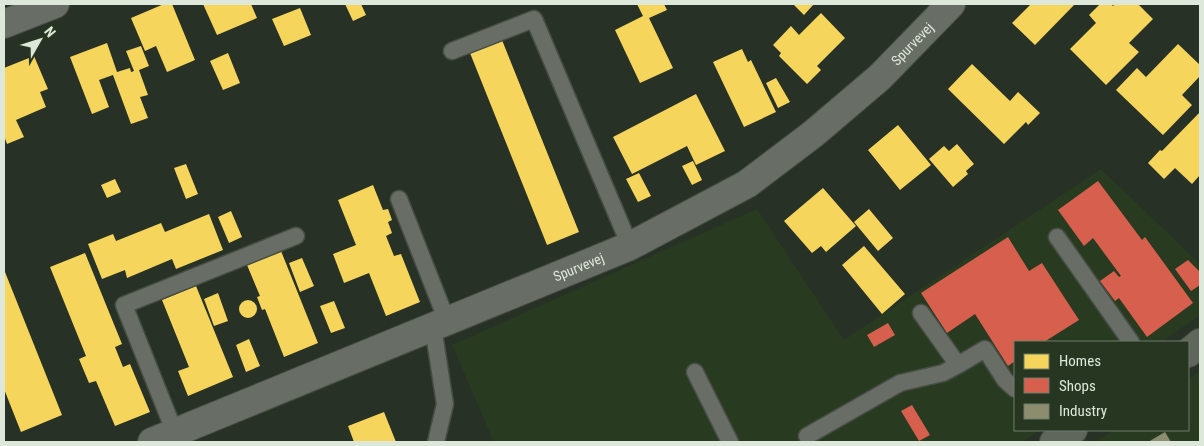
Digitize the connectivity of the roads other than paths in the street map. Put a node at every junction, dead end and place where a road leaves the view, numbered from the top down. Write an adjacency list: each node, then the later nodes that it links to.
1 (55, 4): 3 (street)
2 (951, 4): 8 (street, Spurvevej)
3 (4, 24)
4 (452, 51): 8 (lane)
5 (398, 199): 10 (lane)
6 (296, 236): 18 (lane)
7 (1058, 237): 11 (lane)
8 (630, 246): 10 (street, Spurvevej)
9 (921, 313): 14 (lane)
10 (440, 324): 18 (street, Spurvevej); 19 (lane)
11 (1130, 341)
12 (1200, 343): 13 (street)
13 (1189, 351)
14 (958, 365): 16 (lane); 17 (lane)
15 (695, 372): 20 (lane)
16 (1014, 388)
17 (808, 436)
18 (164, 438)
19 (436, 442)
20 (730, 442)

